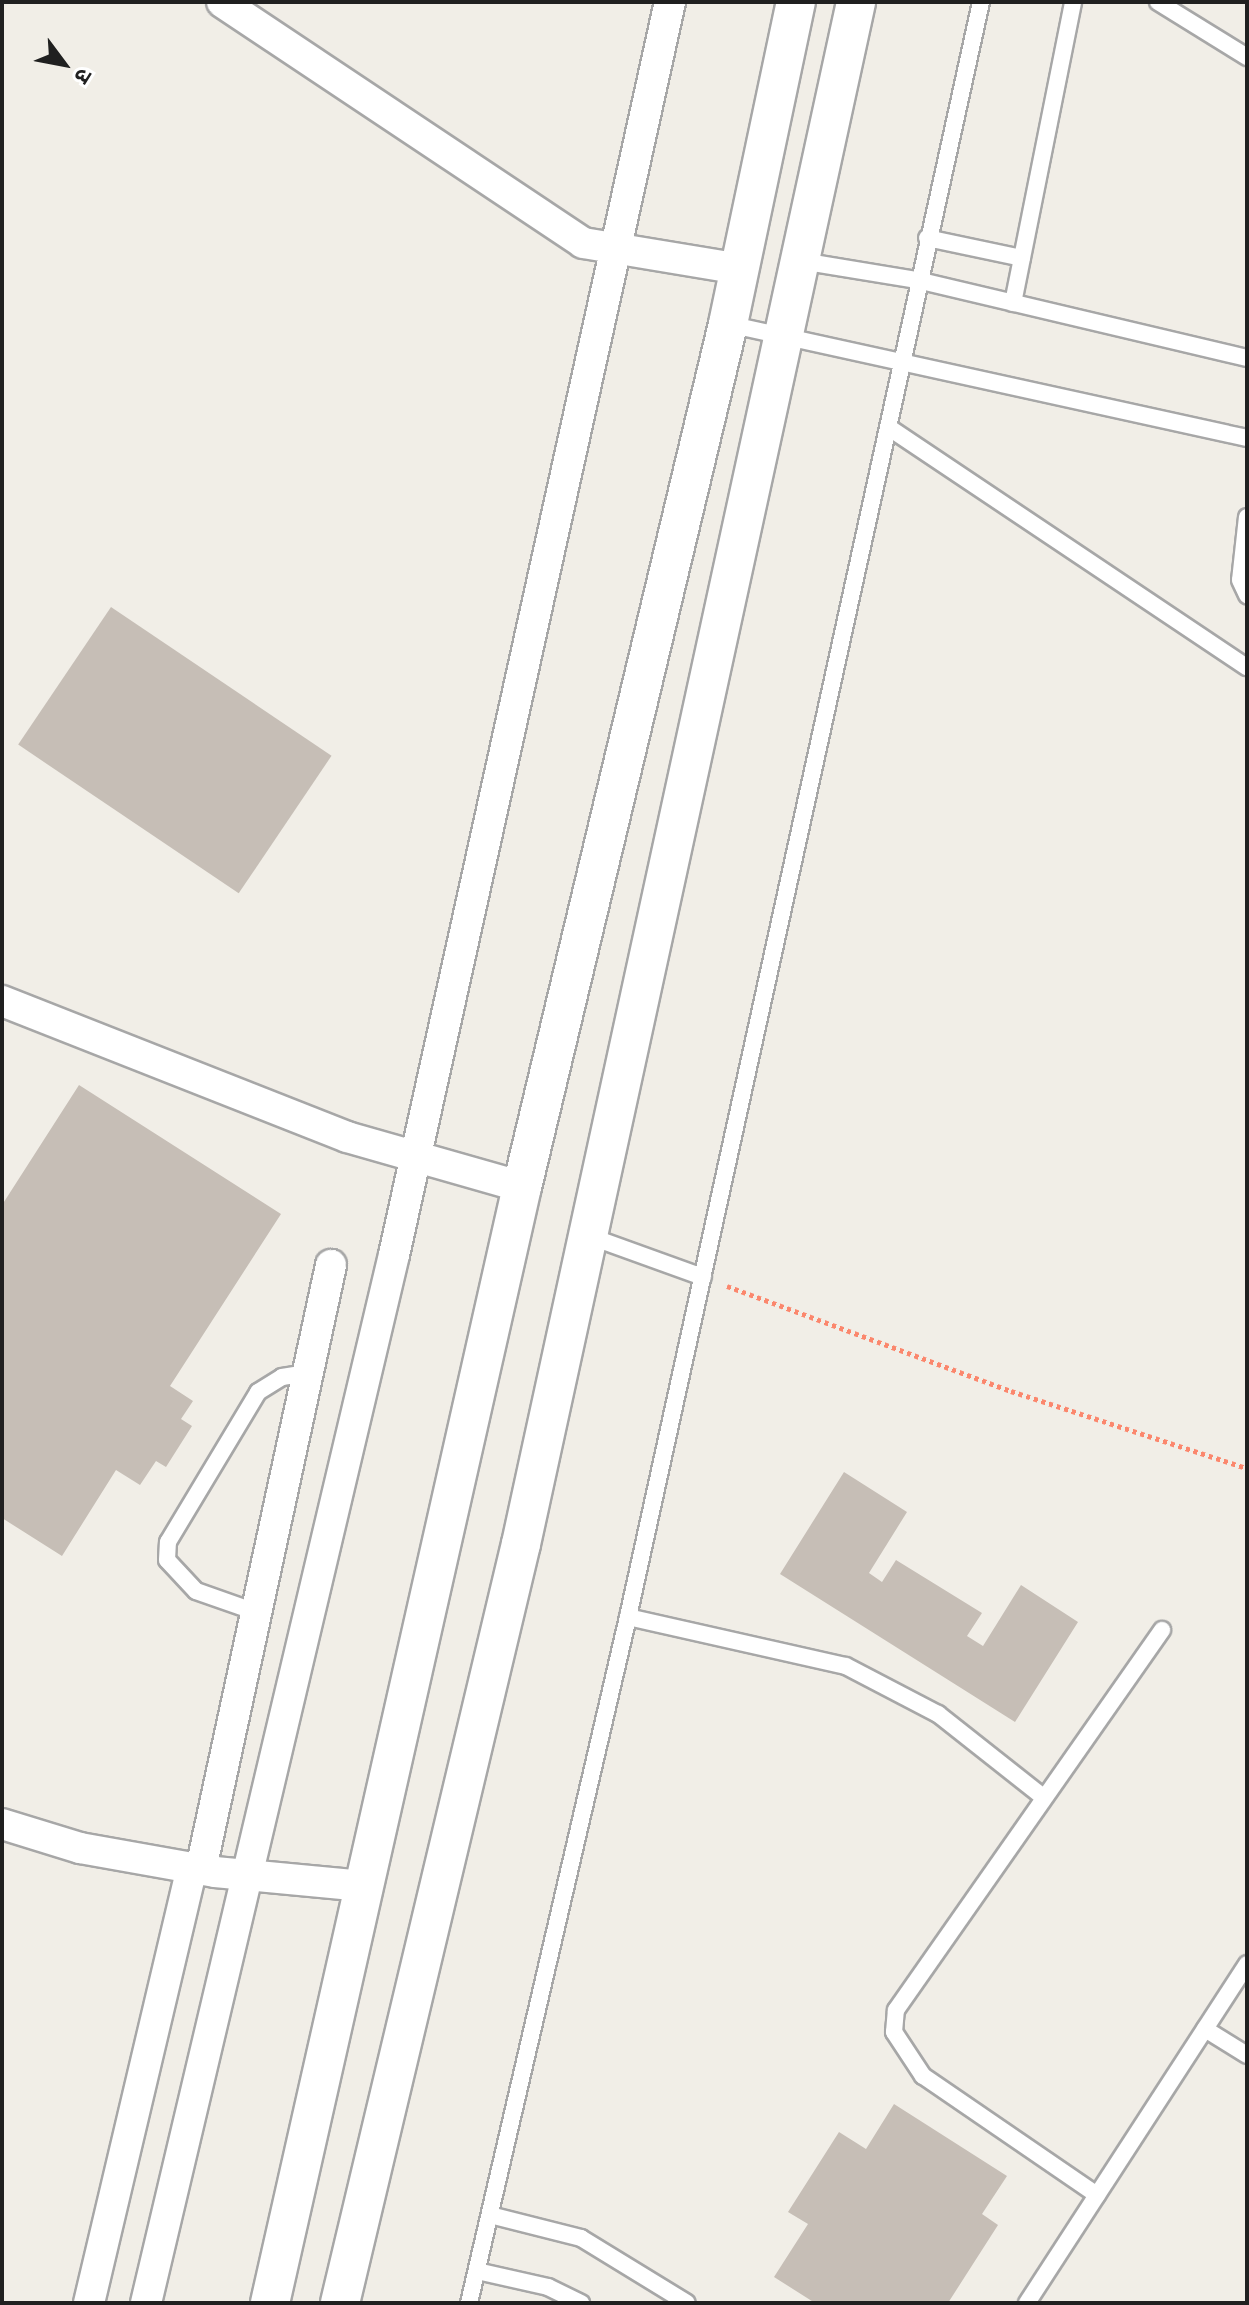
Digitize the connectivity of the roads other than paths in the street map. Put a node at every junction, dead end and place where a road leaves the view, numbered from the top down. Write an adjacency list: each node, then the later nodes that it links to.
1 (222, 2): 10 (street)
2 (670, 2): 10 (street)
3 (796, 2): 13 (street)
4 (856, 2): 12 (street)
5 (981, 2): 9 (lane)
6 (1073, 2): 11 (lane)
7 (1158, 2): 8 (lane)
8 (1247, 57)
9 (927, 238): 11 (lane); 14 (lane)
10 (616, 250): 13 (street); 26 (street)
11 (1022, 258): 15 (lane)
12 (801, 261): 14 (lane); 17 (street)
13 (740, 269): 16 (street)
14 (917, 280): 15 (lane); 19 (lane)
15 (1013, 303): 18 (lane)
16 (728, 324): 17 (lane); 27 (street)
17 (785, 336): 19 (lane); 28 (street)
18 (1247, 358)
19 (900, 361): 20 (lane); 21 (lane)
20 (888, 427): 24 (lane); 30 (lane)
21 (1247, 438)
22 (1247, 517): 23 (lane)
23 (1247, 595)
24 (1247, 667)
25 (2, 1001): 26 (street)
26 (415, 1159): 27 (street); 38 (street)
27 (522, 1187): 39 (street)
28 (589, 1236): 30 (lane); 49 (street)
29 (331, 1265): 31 (street)
30 (703, 1277): 33 (lane)
31 (306, 1373): 32 (street); 32 (lane)
32 (253, 1611): 37 (street)
33 (628, 1617): 35 (lane); 44 (lane)
34 (1162, 1630): 35 (lane)
35 (1042, 1796): 43 (lane)
36 (2, 1824): 37 (street)
37 (196, 1869): 38 (street); 46 (street)
38 (247, 1876): 39 (street); 47 (street)
39 (363, 1886): 48 (street)
40 (1247, 1964): 41 (lane)
41 (1205, 2029): 42 (lane); 43 (lane)
42 (1247, 2055)
43 (1097, 2195): 53 (lane)
44 (490, 2215): 45 (lane); 52 (lane)
45 (477, 2271): 50 (lane); 51 (lane)
46 (89, 2303)
47 (146, 2303)
48 (270, 2303)
49 (340, 2303)
50 (469, 2303)
51 (581, 2303)
52 (687, 2303)
53 (1027, 2303)

